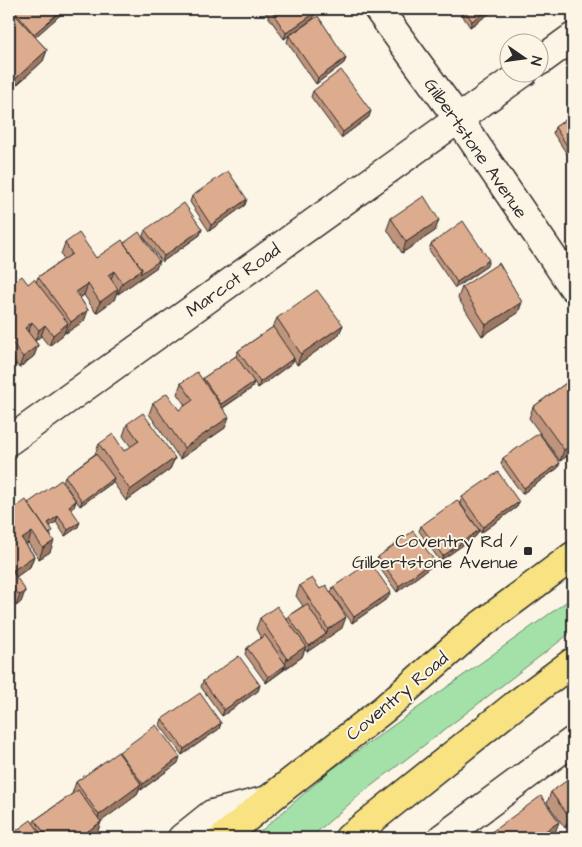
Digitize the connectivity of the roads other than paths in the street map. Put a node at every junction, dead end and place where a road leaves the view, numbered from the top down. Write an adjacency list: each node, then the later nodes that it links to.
1 (378, 9): 5 (street, Gilbertstone Avenue)
2 (573, 37): 3 (street)
3 (550, 54)
4 (510, 82): 5 (street, Marcot Road)
5 (459, 120): 6 (street, Gilbertstone Avenue); 7 (street, Marcot Road)
6 (572, 284)
7 (9, 441)
8 (573, 556): 10 (highway, Coventry Road)
9 (573, 580): 10 (highway)
10 (474, 630): 13 (highway, Coventry Road)
11 (573, 662): 16 (highway)
12 (573, 741): 17 (street)
13 (268, 800): 14 (street); 15 (highway, Coventry Road)
14 (182, 838)
15 (223, 838)
16 (349, 838)
17 (442, 838)

